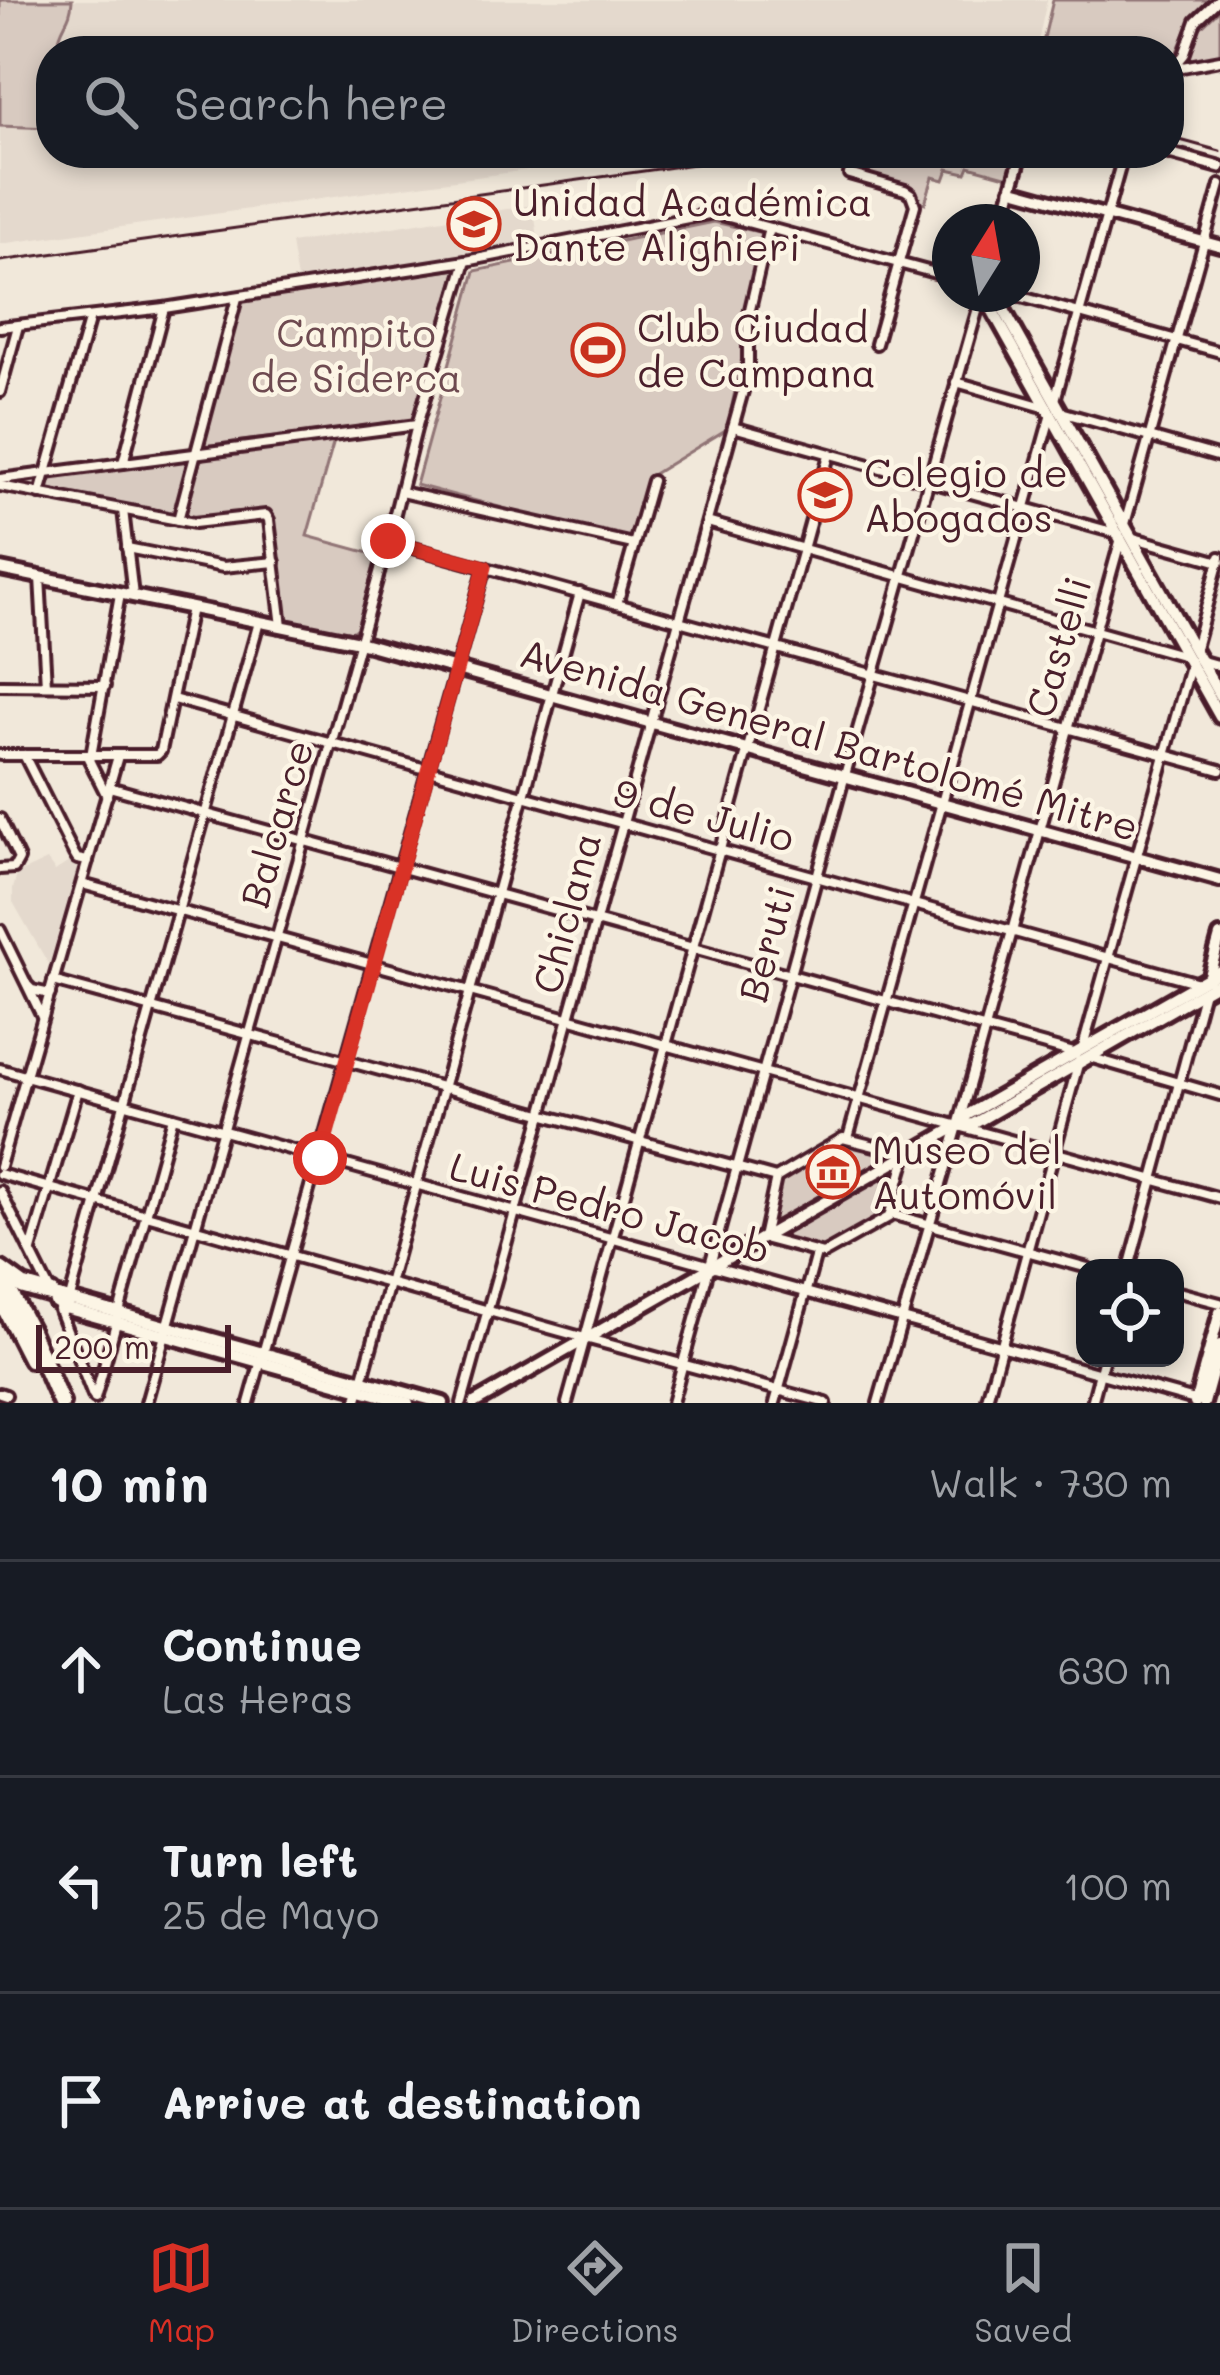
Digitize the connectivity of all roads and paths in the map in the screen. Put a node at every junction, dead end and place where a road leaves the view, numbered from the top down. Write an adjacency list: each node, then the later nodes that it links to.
1 (1218, 0): 2 (street)
2 (1184, 55)
3 (1220, 60): 4 (street)
4 (1184, 68)
5 (1184, 157): 6 (street)
6 (1220, 167)
7 (1017, 168): 11 (street)
8 (1120, 168): 13 (street)
9 (849, 174): 18 (street)
10 (1220, 185): 15 (street, Castelli)
11 (1011, 189): 12 (street); 13 (street)
12 (1007, 204)
13 (1107, 215): 15 (street); 25 (street)
14 (769, 228): 17 (street); 18 (street); 36 (street, Chiclana)
15 (1204, 242): 16 (street); 29 (street, Castelli)
16 (1220, 247)
17 (466, 261): 20 (street); 35 (street, Balcarce)
18 (898, 263): 19 (street); 30 (street)
19 (932, 272)
20 (237, 298): 22 (street); 38 (street)
21 (1040, 303): 25 (street)
22 (164, 308): 26 (street); 41 (street)
23 (981, 312): 32 (street, Beruti)
24 (1004, 312): 34 (main road)
25 (1078, 314): 29 (street); 34 (street)
26 (90, 316): 27 (street); 42 (street)
27 (18, 326): 28 (street); 33 (street)
28 (0, 328)
29 (1177, 340): 31 (street); 37 (street, Castelli)
30 (876, 344)
31 (1220, 352)
32 (956, 382): 34 (street); 45 (street, Beruti)
33 (0, 392)
34 (1053, 409): 37 (street); 48 (street); 52 (main road)
35 (417, 425): 38 (street); 46 (street, Balcarce)
36 (733, 427): 39 (street); 51 (street, Chiclana)
37 (1150, 437): 40 (street); 52 (street, Castelli)
38 (196, 453): 41 (street); 50 (street)
39 (829, 454): 45 (street); 56 (street)
40 (1220, 457)
41 (123, 463): 42 (street)
42 (45, 474): 44 (street); 47 (street)
43 (652, 481): 54 (street)
44 (0, 482): 47 (street)
45 (928, 482): 48 (street); 61 (street, Beruti)
46 (401, 492): 53 (street, Balcarce); 54 (street)
47 (40, 494): 49 (street)
48 (1025, 508): 52 (street); 65 (street)
49 (123, 510): 50 (street); 55 (street)
50 (178, 520): 58 (street)
51 (707, 522): 56 (street); 68 (street, Chiclana)
52 (1123, 535): 57 (street); 71 (street, Castelli); 74 (main road)
53 (388, 541): 59 (street); 72 (street, Balcarce)
54 (633, 544): 66 (street)
55 (128, 548): 58 (street); 64 (street)
56 (803, 549): 61 (street); 73 (street)
57 (1220, 560): 74 (street)
58 (275, 562): 70 (street)
59 (485, 567): 63 (street); 76 (street)
60 (0, 569): 62 (main road, Avenida General Bartolomé Mitre)
61 (901, 576): 65 (street); 77 (street, Beruti)
62 (40, 577): 64 (main road, Avenida General Bartolomé Mitre); 79 (street)
63 (580, 593): 66 (street); 81 (street)
64 (127, 595): 67 (main road, Avenida General Bartolomé Mitre); 80 (street)
65 (999, 603): 71 (street); 84 (street)
66 (617, 604): 68 (street)
67 (191, 608): 69 (main road, Avenida General Bartolomé Mitre); 83 (street)
68 (679, 620): 73 (street); 87 (street, Chiclana)
69 (259, 622): 70 (main road, Avenida General Bartolomé Mitre); 85 (street)
70 (282, 626): 72 (main road, Avenida General Bartolomé Mitre)
71 (1095, 630): 74 (street); 88 (street, Castelli)
72 (359, 642): 76 (main road, Avenida General Bartolomé Mitre); 89 (street, Balcarce)
73 (776, 647): 77 (street); 90 (street)
74 (1193, 658): 75 (street); 82 (main road); 86 (main road); 95 (street)
75 (1220, 666)
76 (456, 667): 81 (main road, Avenida General Bartolomé Mitre); 96 (street)
77 (874, 674): 84 (street); 98 (street, Beruti)
78 (0, 685): 79 (street)
79 (46, 685): 80 (street)
80 (105, 686): 93 (street)
81 (552, 695): 87 (main road, Avenida General Bartolomé Mitre); 100 (street)
82 (1220, 696)
83 (173, 699): 85 (street, 9 de Julio); 94 (street)
84 (971, 701): 88 (street); 101 (street)
85 (233, 716): 89 (street, 9 de Julio); 102 (street)
86 (1220, 717)
87 (651, 722): 90 (main road, Avenida General Bartolomé Mitre); 104 (street, Chiclana)
88 (1067, 728): 95 (street); 105 (street, Castelli)
89 (331, 743): 96 (street, 9 de Julio); 106 (street, Balcarce)
90 (748, 749): 98 (main road, Avenida General Bartolomé Mitre); 107 (street)
91 (0, 755): 92 (street)
92 (24, 755): 93 (street); 109 (street)
93 (89, 756): 94 (street); 99 (street)
94 (118, 756): 99 (street)
95 (1166, 756): 97 (street); 108 (street)
96 (428, 770): 100 (street, 9 de Julio); 110 (street)
97 (1220, 770)
98 (844, 775): 101 (main road, Avenida General Bartolomé Mitre); 112 (street, Beruti)
99 (108, 791): 102 (street); 109 (street)
100 (524, 796): 104 (street, 9 de Julio); 115 (street)
101 (942, 802): 105 (main road, Avenida General Bartolomé Mitre); 116 (street)
102 (205, 814): 106 (street); 117 (street)
103 (0, 819): 111 (street)
104 (623, 824): 107 (street, 9 de Julio); 118 (street, Chiclana)
105 (1040, 830): 108 (main road, Avenida General Bartolomé Mitre); 120 (street, Castelli)
106 (303, 841): 110 (street); 122 (street, Balcarce)
107 (720, 850): 112 (street, 9 de Julio); 123 (street)
108 (1138, 857): 113 (main road, Avenida General Bartolomé Mitre); 124 (street)
109 (88, 861): 114 (street)
110 (400, 867): 115 (street); 125 (street)
111 (0, 869)
112 (817, 877): 116 (street, 9 de Julio); 126 (street, Beruti)
113 (1220, 880)
114 (82, 884): 117 (street); 127 (street)
115 (497, 894): 118 (street); 130 (street)
116 (914, 904): 120 (street, 9 de Julio); 132 (street)
117 (178, 910): 122 (street); 133 (street)
118 (596, 921): 123 (street); 135 (street, Chiclana)
119 (0, 930): 129 (street)
120 (1012, 931): 124 (street, 9 de Julio); 136 (street, Castelli)
121 (1220, 936): 128 (main road)
122 (276, 938): 125 (street); 137 (street, Balcarce)
123 (693, 948): 126 (street); 138 (street)
124 (1109, 958): 128 (street, 9 de Julio); 139 (street)
125 (374, 964): 130 (street); 140 (street)
126 (790, 975): 132 (street); 142 (street, Beruti)
127 (53, 981): 131 (street); 133 (street)
128 (1211, 983): 139 (main road); 144 (street)
129 (27, 985): 131 (street); 134 (street)
130 (471, 991): 135 (street); 145 (street)
131 (50, 994): 134 (street)
132 (886, 1001): 136 (street); 148 (street)
133 (151, 1008): 137 (street); 149 (street)
134 (43, 1018): 143 (street)
135 (569, 1018): 138 (street); 150 (street, Chiclana)
136 (985, 1029): 139 (street); 152 (street, Castelli)
137 (249, 1035): 140 (street); 153 (street, Balcarce)
138 (666, 1045): 142 (street); 155 (street)
139 (1081, 1056): 144 (street); 152 (main road); 156 (street)
140 (346, 1061): 145 (street); 158 (street)
141 (0, 1069): 143 (street, Luis Pedro Jacob)
142 (764, 1072): 148 (street); 159 (street, Beruti)
143 (26, 1076): 146 (street, Luis Pedro Jacob); 160 (street)
144 (1180, 1084): 147 (street); 162 (street)
145 (444, 1088): 150 (street); 163 (street)
146 (78, 1090): 149 (street, Luis Pedro Jacob); 164 (street)
147 (1220, 1095)
148 (859, 1098): 152 (street); 154 (street)
149 (124, 1103): 151 (street, Luis Pedro Jacob); 167 (street)
150 (542, 1115): 155 (street); 168 (street, Chiclana)
151 (174, 1117): 153 (street, Luis Pedro Jacob); 170 (street)
152 (958, 1126): 156 (street); 157 (main road); 171 (street, Castelli)
153 (222, 1131): 158 (street, Luis Pedro Jacob); 172 (street, Balcarce)
154 (848, 1138): 157 (street); 161 (street)
155 (639, 1142): 159 (street); 174 (street)
156 (1057, 1151): 162 (street); 176 (street)
157 (908, 1154): 169 (street); 173 (main road)
158 (320, 1158): 163 (street, Luis Pedro Jacob); 178 (street)
159 (737, 1169): 161 (street); 181 (street, Beruti)
160 (0, 1170): 164 (street)
161 (776, 1178): 173 (street)
162 (1154, 1179): 166 (street); 179 (street)
163 (417, 1186): 168 (street, Luis Pedro Jacob); 183 (street)
164 (49, 1188): 167 (street); 175 (street)
165 (0, 1191): 175 (street)
166 (1220, 1198)
167 (97, 1202): 170 (street); 187 (street)
168 (515, 1213): 174 (street, Luis Pedro Jacob); 189 (street, Chiclana)
169 (891, 1214): 171 (street); 177 (street)
170 (146, 1216): 172 (street); 190 (street)
171 (928, 1224): 176 (street); 191 (street, Castelli)
172 (194, 1229): 178 (street); 193 (street, Balcarce)
173 (763, 1238): 177 (street); 181 (main road)
174 (612, 1240): 181 (street, Luis Pedro Jacob); 194 (street)
175 (30, 1252): 187 (street)
176 (1028, 1252): 180 (street); 195 (street)
177 (816, 1254): 184 (street)
178 (292, 1257): 183 (street); 197 (street)
179 (1132, 1259)
180 (1076, 1265)
181 (710, 1268): 184 (street, Luis Pedro Jacob); 194 (main road); 198 (street, Beruti)
182 (0, 1271): 187 (highway); 192 (highway)
183 (390, 1284): 189 (street); 201 (street)
184 (806, 1293): 191 (street, Luis Pedro Jacob); 202 (street)
185 (1184, 1295): 188 (street)
186 (0, 1298): 205 (highway)
187 (60, 1304): 190 (main road); 192 (highway); 203 (street)
188 (1220, 1308): 204 (main road)
189 (487, 1311): 194 (street); 212 (street, Chiclana)
190 (117, 1318): 193 (main road); 203 (street)
191 (901, 1319): 195 (street, Luis Pedro Jacob); 218 (street, Castelli)
192 (30, 1331): 206 (highway)
193 (166, 1331): 197 (main road); 207 (street, Balcarce)
194 (585, 1338): 198 (street); 213 (main road); 214 (street)
195 (1002, 1346): 200 (street, Luis Pedro Jacob); 219 (street)
196 (1220, 1346): 204 (main road)
197 (263, 1358): 201 (main road); 208 (street)
198 (683, 1365): 202 (street); 215 (street, Beruti)
199 (1102, 1367): 200 (street)
200 (1100, 1373): 204 (street, Luis Pedro Jacob); 220 (street)
201 (361, 1385): 209 (street); 210 (main road); 211 (main road)
202 (778, 1390): 216 (street); 217 (street)
203 (96, 1401)
204 (1198, 1402)
205 (50, 1403)
206 (61, 1403)
207 (146, 1403)
208 (249, 1403)
209 (356, 1403)
210 (408, 1403)
211 (442, 1403)
212 (462, 1403)
213 (474, 1403)
214 (567, 1403)
215 (672, 1403)
216 (775, 1403)
217 (826, 1403)
218 (878, 1403)
219 (986, 1403)
220 (1092, 1403)

